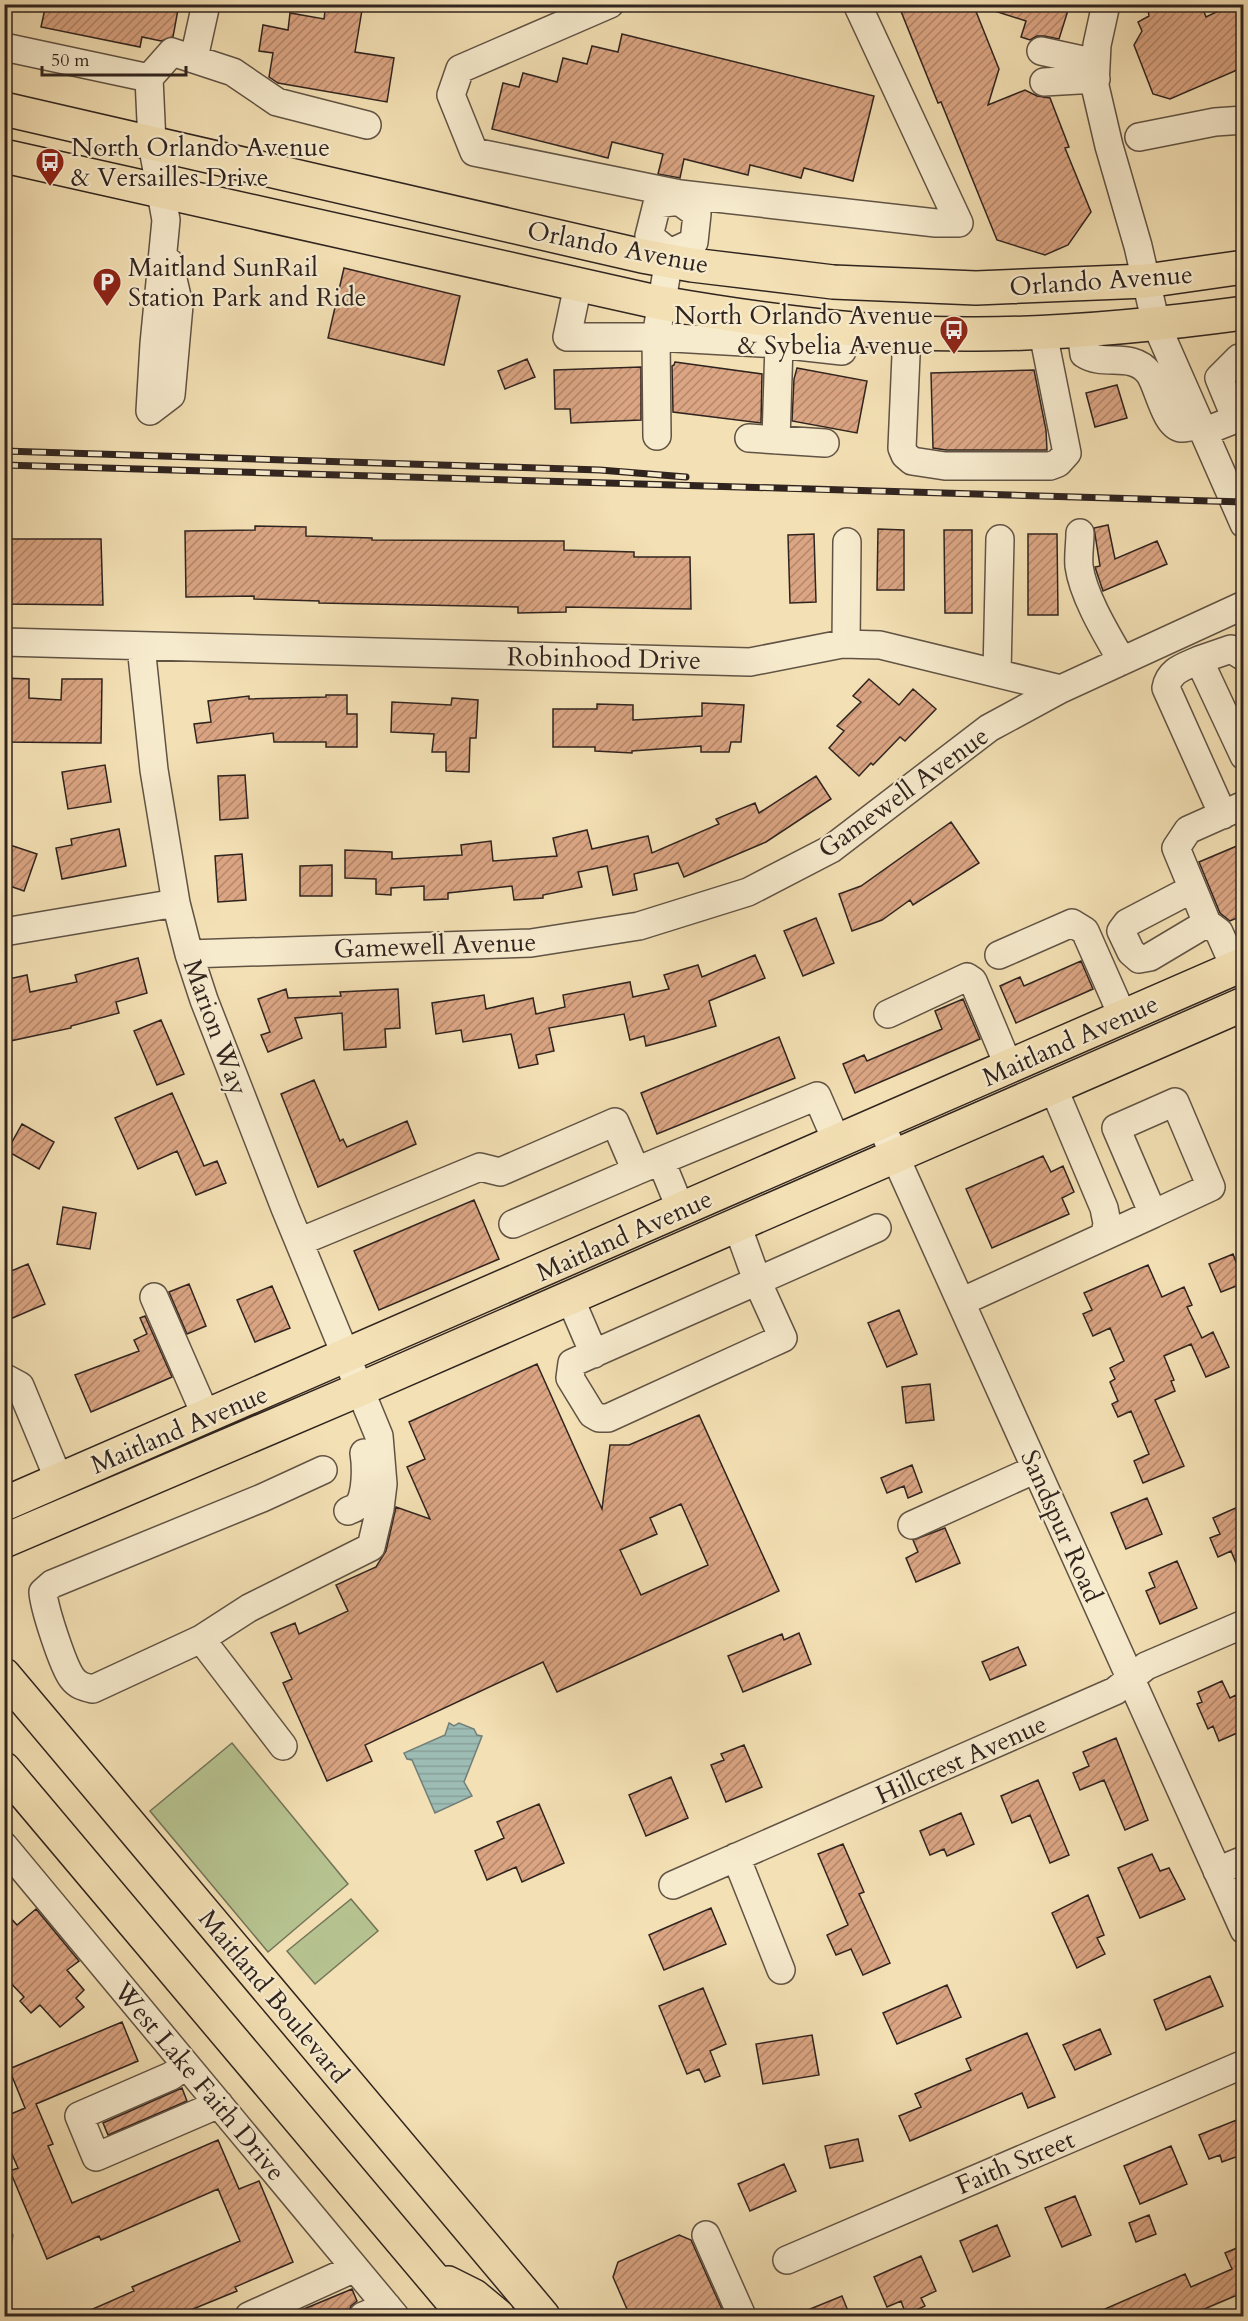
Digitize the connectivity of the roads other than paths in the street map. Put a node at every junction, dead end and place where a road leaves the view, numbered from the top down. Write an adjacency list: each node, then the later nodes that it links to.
1 (206, 4): 7 (street)
2 (610, 4): 20 (street)
3 (857, 4): 20 (street)
4 (1106, 4): 8 (street)
5 (4, 47): 9 (street)
6 (1041, 51): 8 (street)
7 (194, 58): 9 (street); 14 (street)
8 (1096, 71): 10 (street); 13 (street)
9 (149, 78): 16 (street)
10 (1044, 82)
11 (4, 109): 16 (main road, Orlando Avenue)
12 (1244, 120): 15 (street)
13 (1103, 122): 15 (street); 18 (street)
14 (367, 125)
15 (1139, 138): 18 (street)
16 (152, 142): 19 (street); 21 (main road, Orlando Avenue)
17 (4, 156): 19 (main road, Orlando Avenue)
18 (1116, 171): 23 (street)
19 (160, 191): 24 (main road, Orlando Avenue); 35 (street)
20 (679, 197): 21 (street)
21 (670, 257): 23 (main road, Orlando Avenue); 25 (street)
22 (1244, 267): 23 (main road, Orlando Avenue)
23 (1146, 281): 27 (street)
24 (578, 285): 25 (main road, Orlando Avenue); 31 (street)
25 (661, 303): 29 (main road, Orlando Avenue); 31 (street)
26 (1244, 312): 27 (main road, Orlando Avenue)
27 (1156, 324): 28 (main road, Orlando Avenue); 36 (street)
28 (1081, 331): 30 (main road, Orlando Avenue); 36 (street)
29 (907, 332): 30 (main road, Orlando Avenue); 30 (street)
30 (1043, 333)
31 (656, 337): 32 (street); 37 (street)
32 (779, 344): 33 (street); 39 (street)
33 (842, 351)
34 (1244, 357): 36 (street)
35 (150, 411)
36 (1201, 427): 41 (street)
37 (657, 436)
38 (749, 438): 39 (street)
39 (776, 440): 40 (street)
40 (825, 443)
41 (1244, 524)
42 (1080, 533): 51 (street)
43 (1000, 539): 52 (street)
44 (847, 542): 47 (street)
45 (1244, 605): 51 (street, Gamewell Avenue)
46 (4, 642): 48 (street, Robinhood Drive)
47 (846, 644): 48 (street, Robinhood Drive); 52 (street, Robinhood Drive)
48 (141, 646): 57 (street, Marion Way)
49 (1244, 657): 50 (street)
50 (1199, 660): 54 (street); 55 (street)
51 (1122, 661): 53 (street, Gamewell Avenue)
52 (997, 673): 53 (street, Robinhood Drive)
53 (1061, 689): 60 (street, Gamewell Avenue)
54 (1244, 756)
55 (1233, 810): 56 (street)
56 (1192, 889): 58 (street); 58 (street)
57 (176, 903): 59 (street); 60 (street, Marion Way)
58 (1208, 923): 62 (street)
59 (4, 932)
60 (189, 954): 79 (street, Marion Way)
61 (999, 955): 65 (street)
62 (1233, 969): 65 (main road, Maitland Avenue)
63 (1244, 1004): 67 (main road, Maitland Avenue)
64 (888, 1014): 66 (street)
65 (1123, 1017): 66 (main road, Maitland Avenue)
66 (1009, 1067): 68 (main road, Maitland Avenue)
67 (1053, 1087): 70 (main road, Maitland Avenue); 78 (street)
68 (880, 1123): 69 (main road, Maitland Avenue); 70 (street, Sandspur Road)
69 (837, 1142): 71 (street); 73 (main road, Maitland Avenue)
70 (895, 1156): 76 (main road, Maitland Avenue); 83 (street, Sandspur Road)
71 (661, 1161): 72 (street); 73 (street)
72 (636, 1171): 75 (street); 79 (street)
73 (681, 1210): 85 (main road, Maitland Avenue)
74 (1153, 1214): 74 (street); 78 (street)
75 (513, 1224)
76 (737, 1225): 80 (street); 82 (main road, Maitland Avenue)
77 (877, 1228): 80 (street)
78 (1105, 1235): 83 (street)
79 (299, 1242): 85 (street, Marion Way)
80 (758, 1282): 84 (street); 84 (street)
81 (154, 1297): 88 (street)
82 (570, 1298): 84 (street); 87 (main road, Maitland Avenue)
83 (961, 1302): 89 (street, Sandspur Road)
84 (594, 1354)
85 (346, 1356): 87 (street, Marion Way); 88 (main road, Maitland Avenue)
86 (4, 1380): 91 (street)
87 (358, 1390): 93 (street); 95 (main road, Maitland Avenue); 97 (street, Marion Way)
88 (206, 1416): 91 (main road, Maitland Avenue)
89 (1036, 1469): 94 (street); 99 (street, Sandspur Road)
90 (323, 1470): 97 (street)
91 (59, 1480): 92 (main road, Maitland Avenue)
92 (4, 1504)
93 (348, 1511)
94 (912, 1525)
95 (4, 1541)
96 (1244, 1624): 99 (street, Hillcrest Avenue)
97 (201, 1639): 100 (street)
98 (4, 1675): 120 (main road, Maitland Boulevard)
99 (1130, 1679): 103 (street, Hillcrest Avenue); 105 (street, Sandspur Road)
100 (283, 1746)
101 (4, 1769): 115 (main road)
102 (4, 1846): 110 (street, West Lake Faith Drive)
103 (736, 1857): 106 (street, Hillcrest Avenue); 108 (street)
104 (1244, 1860): 105 (street)
105 (1217, 1871): 107 (street, Sandspur Road)
106 (673, 1885)
107 (1244, 1930)
108 (781, 1970)
109 (1244, 2064): 113 (street, Faith Street)
110 (186, 2065): 111 (street, West Lake Faith Drive); 111 (street)
111 (219, 2104): 114 (street, West Lake Faith Drive)
112 (706, 2235): 121 (street)
113 (787, 2260)
114 (355, 2268): 116 (street, West Lake Faith Drive); 117 (street)
115 (430, 2274): 118 (main road); 119 (main road)
116 (382, 2313)
117 (249, 2316)
118 (465, 2316)
119 (498, 2316)
120 (543, 2316)
121 (742, 2316)

